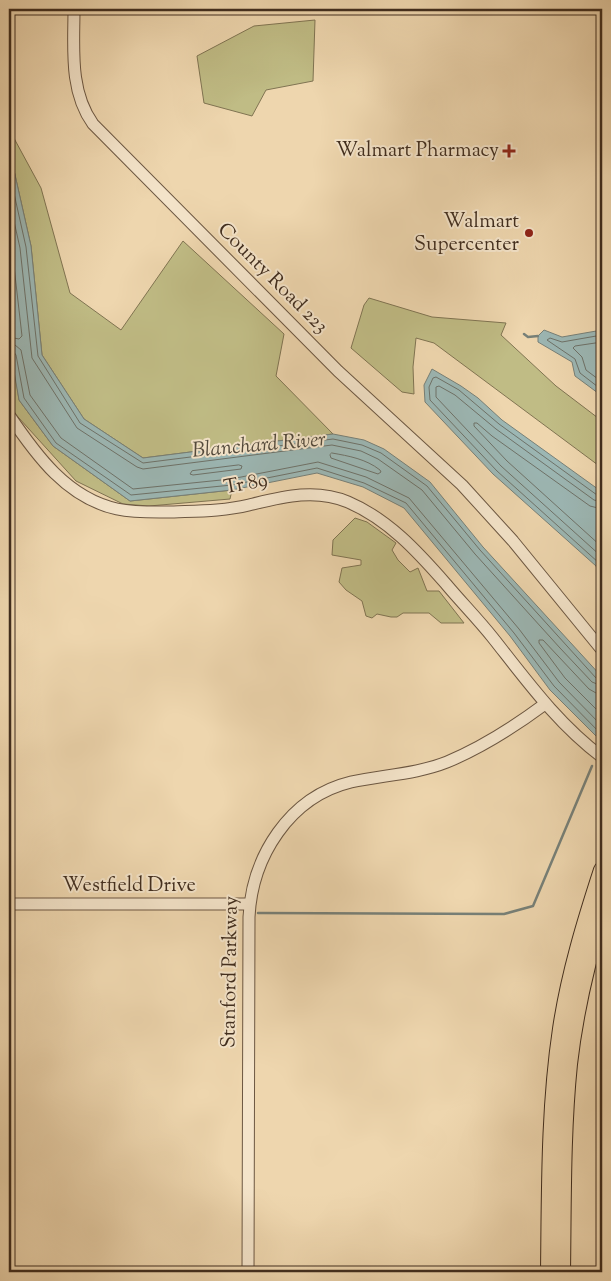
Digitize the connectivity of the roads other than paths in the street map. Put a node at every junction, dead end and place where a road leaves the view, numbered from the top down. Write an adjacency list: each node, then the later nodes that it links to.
1 (74, 9): 3 (street, County Road 223)
2 (9, 415): 4 (street, Tr 89)
3 (602, 650)
4 (545, 704): 5 (street, Tr 89); 8 (street, Stanford Parkway)
5 (602, 757)
6 (602, 870): 11 (highway)
7 (9, 904): 8 (street, Westfield Drive)
8 (249, 904): 10 (street, Stanford Parkway)
9 (602, 912): 12 (highway)
10 (248, 1272)
11 (549, 1272)
12 (562, 1272)

